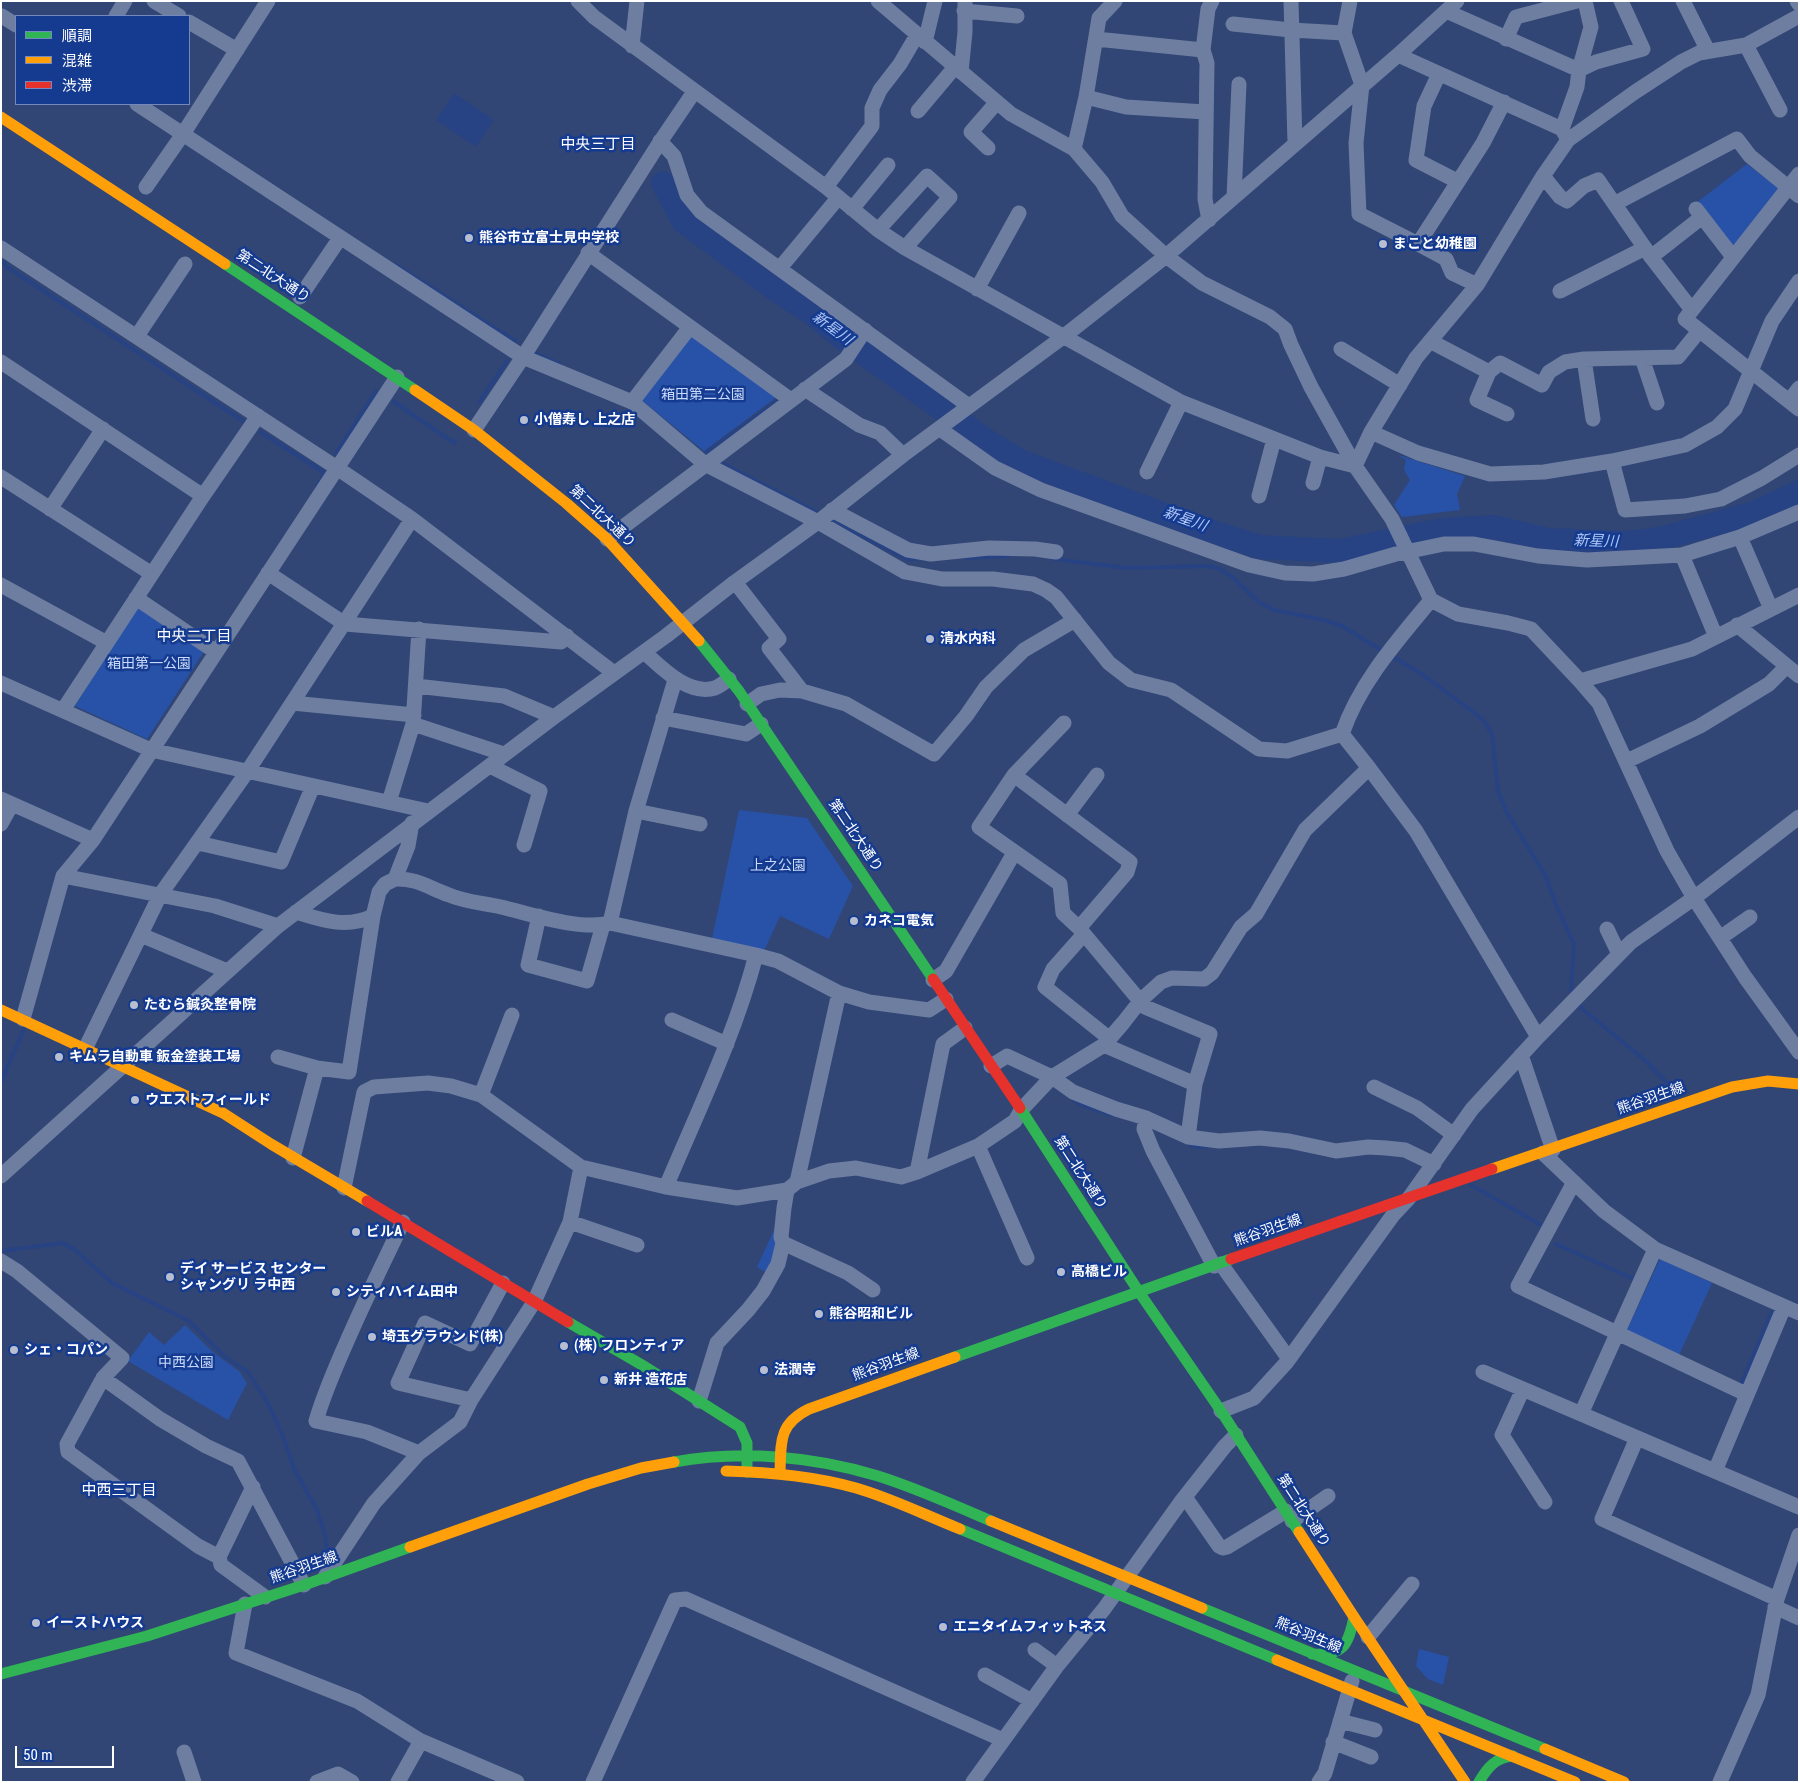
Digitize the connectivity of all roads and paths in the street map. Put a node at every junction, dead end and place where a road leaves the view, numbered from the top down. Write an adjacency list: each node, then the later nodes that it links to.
1 (125, 1): 20 (street)
2 (154, 1): 21 (street)
3 (268, 1): 35 (street)
4 (578, 1): 34 (street)
5 (637, 1): 34 (street)
6 (878, 1): 30 (street)
7 (935, 1): 30 (street)
8 (1115, 1): 31 (street)
9 (1212, 1): 36 (street)
10 (1291, 1): 28 (street)
11 (1350, 1): 29 (street)
12 (1577, 1): 32 (street)
13 (1585, 1): 40 (street)
14 (1621, 1): 40 (street)
15 (1683, 1): 37 (street)
16 (1797, 1): 17 (street)
17 (1799, 4)
18 (964, 6): 23 (street); 39 (street)
19 (1451, 6): 32 (street); 38 (street)
20 (117, 15)
21 (177, 15)
22 (2, 16): 26 (street)
23 (1017, 16)
24 (1799, 16): 33 (street)
25 (190, 23): 35 (street)
26 (15, 24)
27 (1233, 24): 28 (street)
28 (1291, 30): 29 (street); 56 (street)
29 (1344, 33): 43 (street)
30 (921, 39): 39 (street); 64 (street)
31 (1096, 39): 36 (street); 45 (street)
32 (1506, 39): 40 (street)
33 (1746, 45): 37 (street); 49 (street)
34 (632, 46): 44 (street)
35 (237, 50): 53 (street)
36 (1203, 50): 51 (street)
37 (1708, 51): 54 (street)
38 (1398, 55): 41 (street); 43 (street)
39 (958, 70): 46 (street); 50 (street)
40 (1579, 70): 54 (street)
41 (1439, 74): 47 (street); 62 (street)
42 (1239, 84): 66 (street)
43 (1362, 85): 56 (street); 74 (street)
44 (694, 92): 55 (street); 64 (street)
45 (1086, 97): 51 (street); 58 (street)
46 (997, 102): 57 (street); 58 (street)
47 (1504, 102): 54 (street); 62 (street)
48 (139, 105): 53 (street)
49 (1780, 110)
50 (918, 111)
51 (1205, 112): 71 (street)
52 (1, 117): 102 (main road, 第二北大通り)
53 (183, 134): 63 (street); 73 (street)
54 (1565, 134): 61 (street)
55 (660, 141): 77 (street); 82 (street)
56 (1295, 144): 66 (street)
57 (988, 148)
58 (1074, 149): 79 (street)
59 (888, 165): 69 (street)
60 (1799, 174): 65 (street)
61 (1544, 176): 68 (street); 84 (street)
62 (1458, 182): 74 (street)
63 (146, 187)
64 (826, 187): 67 (street)
65 (1793, 192): 68 (street); 80 (street)
66 (1234, 197): 71 (street)
67 (838, 198): 69 (street); 82 (street)
68 (1616, 204): 78 (street)
69 (852, 209): 72 (street)
70 (1019, 213): 85 (street)
71 (1209, 220): 79 (street)
72 (878, 230): 76 (street); 76 (street)
73 (340, 238): 87 (street); 96 (street)
74 (1418, 244): 84 (street)
75 (1, 248): 92 (street)
76 (904, 248): 85 (street)
77 (588, 253): 89 (street); 96 (street)
78 (1648, 253): 80 (street); 86 (street); 88 (street)
79 (1166, 256): 93 (street); 125 (street)
80 (1734, 257): 88 (street)
81 (185, 264): 92 (street)
82 (780, 268): 90 (street)
83 (1799, 281): 101 (street)
84 (1477, 285): 94 (street)
85 (977, 289): 93 (street)
86 (1560, 291)
87 (300, 297)
88 (1692, 310): 91 (street)
89 (690, 327): 106 (street); 107 (street)
90 (865, 330): 105 (street); 111 (street)
91 (1699, 331): 97 (street); 101 (street)
92 (137, 336): 113 (street)
93 (1063, 337): 108 (street); 111 (street)
94 (1430, 341): 100 (street); 103 (street)
95 (1341, 349): 103 (street)
96 (523, 357): 107 (street); 117 (street)
97 (1642, 358): 98 (street); 109 (street)
98 (1584, 359): 100 (street); 114 (street)
99 (1, 362): 115 (street)
100 (1489, 372): 112 (street)
101 (1752, 372): 110 (street); 123 (street)
102 (397, 376): 117 (main road, 第二北大通り); 126 (street)
103 (1400, 385): 118 (street)
104 (1799, 388): 110 (street)
105 (806, 389): 106 (street); 120 (street)
106 (791, 400): 124 (street)
107 (632, 402): 124 (street)
108 (1181, 402): 119 (street); 127 (street)
109 (1657, 403)
110 (1794, 405)
111 (968, 406): 116 (street)
112 (1507, 414)
113 (258, 416): 126 (street); 130 (street)
114 (1593, 419)
115 (103, 428): 130 (street); 132 (street)
116 (940, 428): 120 (street); 140 (street)
117 (474, 430): 138 (main road, 第二北大通り)
118 (1371, 432): 123 (street); 125 (street)
119 (1274, 439): 122 (street); 131 (street)
120 (903, 455): 133 (street)
121 (1799, 455): 123 (street)
122 (1320, 457): 125 (street); 129 (street)
123 (1612, 461)
124 (708, 463): 136 (street); 138 (street)
125 (1356, 466): 140 (street)
126 (337, 468): 134 (street); 142 (street)
127 (1147, 472)
128 (1, 477): 132 (street)
129 (1313, 483)
130 (203, 496): 143 (street)
131 (1259, 496)
132 (50, 509): 143 (street)
133 (832, 510): 136 (street); 139 (street)
134 (412, 519): 152 (street); 155 (street)
135 (1797, 519): 137 (street)
136 (819, 522): 144 (street); 150 (street)
137 (1740, 537): 141 (street); 149 (street)
138 (607, 539): 151 (main road, 第二北大通り)
139 (1056, 552)
140 (1408, 552): 141 (street); 148 (street)
141 (1682, 555): 156 (street)
142 (268, 573): 152 (street); 158 (street)
143 (152, 574): 147 (street)
144 (735, 582): 151 (street); 168 (street)
145 (1, 585): 157 (street)
146 (1799, 595): 149 (street)
147 (136, 598): 157 (street); 158 (street)
148 (1432, 600): 165 (street); 177 (street)
149 (1771, 609): 153 (street)
150 (1075, 620): 168 (street); 177 (street)
151 (683, 622): 159 (street); 163 (main road, 第二北大通り)
152 (345, 624): 154 (street); 169 (street)
153 (1737, 625): 156 (street); 160 (street)
154 (419, 629): 155 (street); 167 (street)
155 (567, 636): 161 (street)
156 (1716, 637): 165 (street)
157 (107, 642): 171 (street)
158 (216, 652): 178 (street)
159 (644, 652): 161 (street); 164 (street)
160 (1786, 667): 162 (street); 180 (street)
161 (614, 672): 172 (street)
162 (1799, 676)
163 (729, 679): 164 (street); 170 (main road, 第二北大通り)
164 (675, 680): 173 (street)
165 (1580, 681): 180 (street)
166 (1, 683): 171 (street)
167 (416, 686): 172 (street); 174 (street)
168 (802, 691): 170 (street)
169 (292, 703): 174 (street); 183 (street)
170 (747, 704): 176 (main road, 第二北大通り)
171 (63, 710): 178 (street)
172 (554, 717): 179 (street)
173 (664, 718): 176 (street); 190 (street)
174 (414, 720): 179 (street); 188 (street)
175 (1064, 723): 184 (street)
176 (761, 724): 217 (main road, 第二北大通り)
177 (1342, 734): 182 (street)
178 (151, 750): 183 (street); 196 (street)
179 (504, 754): 181 (street)
180 (1627, 761): 203 (street)
181 (490, 766): 189 (street); 198 (street)
182 (1369, 768): 220 (street); 226 (street)
183 (247, 772): 186 (street); 197 (street)
184 (1014, 775): 191 (street); 199 (street)
185 (1097, 775): 191 (street)
186 (313, 786): 188 (street); 197 (street)
187 (6, 802): 194 (street); 196 (street)
188 (389, 802): 189 (street)
189 (428, 811): 193 (street)
190 (636, 811): 195 (street); 208 (street)
191 (1067, 815): 211 (street)
192 (1799, 818): 203 (street)
193 (412, 823): 201 (street); 204 (street)
194 (1, 824)
195 (700, 824)
196 (93, 840): 200 (street)
197 (198, 842): 202 (street)
198 (524, 845)
199 (1014, 853): 211 (street); 217 (street)
200 (63, 876): 202 (street); 223 (street)
201 (395, 879): 205 (street); 206 (street)
202 (160, 895): 209 (street); 212 (street)
203 (1694, 898): 213 (street); 214 (street)
204 (296, 912): 205 (street); 209 (street)
205 (372, 916): 236 (street)
206 (539, 916): 208 (street); 208 (street)
207 (1750, 918): 213 (street)
208 (607, 924): 215 (street)
209 (278, 926): 216 (street)
210 (1607, 929): 214 (street)
211 (1082, 931): 220 (street); 227 (street)
212 (141, 935): 216 (street); 229 (street)
213 (1720, 938): 230 (street)
214 (1619, 954): 226 (street)
215 (756, 955): 218 (street); 228 (street)
216 (227, 971): 233 (street)
217 (933, 980): 219 (main road, 第二北大通り)
218 (839, 994): 219 (street); 255 (street)
219 (946, 999): 225 (main road, 第二北大通り)
220 (1141, 1000): 227 (street); 238 (street)
221 (1, 1010): 223 (main road)
222 (512, 1015): 242 (street)
223 (23, 1019): 229 (main road)
224 (672, 1020): 228 (street)
225 (965, 1028): 234 (main road, 第二北大通り); 252 (street)
226 (1538, 1037): 231 (street)
227 (1107, 1042): 237 (street); 238 (street)
228 (727, 1044): 256 (street)
229 (85, 1049): 233 (main road)
230 (1799, 1052)
231 (1521, 1055): 245 (street); 248 (street)
232 (278, 1057): 235 (street)
233 (121, 1066): 249 (main road); 253 (street)
234 (991, 1066): 237 (street); 243 (main road, 第二北大通り)
235 (317, 1068): 236 (street); 249 (street)
236 (349, 1072): 241 (street)
237 (1052, 1077): 243 (street); 244 (street)
238 (1194, 1084): 246 (street)
239 (1799, 1084): 248 (main road, 熊谷羽生線)
240 (1374, 1087): 245 (street)
241 (364, 1092): 242 (street); 257 (street)
242 (481, 1095): 251 (street)
243 (1021, 1110): 247 (street); 269 (main road, 第二北大通り)
244 (1146, 1118): 246 (street); 266 (street)
245 (1454, 1135): 250 (street)
246 (1188, 1137): 250 (street)
247 (978, 1146): 252 (street); 264 (street)
248 (1548, 1151): 254 (street); 258 (main road, 熊谷羽生線)
249 (293, 1158): 257 (main road)
250 (1434, 1164): 258 (street)
251 (581, 1167): 256 (street); 260 (street)
252 (917, 1172): 255 (street)
253 (1, 1176)
254 (1574, 1182): 263 (street); 273 (street)
255 (792, 1186): 256 (street); 261 (street)
256 (666, 1187)
257 (344, 1188): 259 (main road)
258 (1409, 1198): 266 (main road, 熊谷羽生線); 274 (street)
259 (403, 1222): 267 (main road); 285 (street)
260 (570, 1222): 262 (street); 270 (street)
261 (784, 1243): 268 (street); 280 (street)
262 (637, 1245)
263 (1656, 1249): 271 (street); 273 (street)
264 (1027, 1258)
265 (1, 1261): 276 (street)
266 (1218, 1265): 269 (main road, 熊谷羽生線); 274 (street)
267 (503, 1283): 270 (main road); 279 (street)
268 (873, 1290)
269 (1139, 1292): 281 (main road, 第二北大通り); 287 (main road, 熊谷羽生線)
270 (534, 1302): 279 (street); 280 (main road)
271 (1784, 1307): 272 (street); 278 (street)
272 (1799, 1313)
273 (1617, 1334): 278 (street); 282 (street)
274 (1289, 1359): 281 (street)
275 (1483, 1372): 277 (street)
276 (103, 1378): 292 (street); 299 (street)
277 (1523, 1389): 282 (street); 295 (street)
278 (1746, 1394): 289 (street)
279 (471, 1400): 285 (street)
280 (699, 1401): 286 (main road)
281 (1221, 1411): 283 (main road, 第二北大通り)
282 (1581, 1414): 284 (street)
283 (1236, 1435): 294 (street); 297 (main road, 第二北大通り)
284 (1637, 1438): 289 (street); 306 (street)
285 (419, 1453): 300 (street)
286 (747, 1457): 287 (main road, 熊谷羽生線); 290 (main road); 300 (main road, 熊谷羽生線)
287 (780, 1457): 291 (main road, 熊谷羽生線); 301 (main road, 熊谷羽生線)
288 (716, 1471): 290 (main road)
289 (1715, 1471): 296 (street)
290 (747, 1472): 291 (main road)
291 (780, 1474): 304 (main road)
292 (253, 1487): 299 (street); 303 (street)
293 (1328, 1496): 297 (street)
294 (1185, 1497): 297 (street); 301 (street)
295 (1545, 1502)
296 (1799, 1507)
297 (1289, 1516): 308 (main road, 第二北大通り)
298 (1799, 1535): 306 (street)
299 (218, 1557): 305 (street)
300 (331, 1571): 303 (main road, 熊谷羽生線)
301 (1128, 1576): 304 (street); 312 (main road, 熊谷羽生線)
302 (1412, 1584): 310 (street)
303 (304, 1585): 305 (main road, 熊谷羽生線)
304 (1115, 1593): 313 (street); 317 (main road)
305 (265, 1597): 307 (main road, 熊谷羽生線)
306 (1776, 1603): 309 (street); 342 (street)
307 (245, 1604): 316 (main road, 熊谷羽生線); 323 (street)
308 (1354, 1617): 310 (main road, 第二北大通り); 312 (main road)
309 (1799, 1618)
310 (1368, 1637): 318 (main road, 第二北大通り)
311 (1035, 1650): 313 (street)
312 (1311, 1654): 314 (main road, 熊谷羽生線)
313 (1057, 1666): 319 (street)
314 (1356, 1672): 317 (street); 318 (main road, 熊谷羽生線)
315 (985, 1675): 319 (street)
316 (3, 1679)
317 (1349, 1689): 320 (street); 321 (main road)
318 (1406, 1693): 321 (main road, 第二北大通り); 341 (main road, 熊谷羽生線)
319 (1032, 1701): 324 (street)
320 (1340, 1720): 322 (street); 325 (street)
321 (1424, 1720): 327 (main road); 338 (main road, 第二北大通り)
322 (1374, 1730)
323 (421, 1740): 329 (street); 333 (street)
324 (1003, 1740): 335 (street); 336 (street)
325 (1333, 1742): 328 (street); 337 (street)
326 (184, 1752): 330 (street)
327 (1513, 1756): 339 (main road); 340 (main road)
328 (1371, 1757)
329 (484, 1776): 334 (street)
330 (194, 1782)
331 (317, 1782): 332 (street)
332 (352, 1782)
333 (398, 1782)
334 (516, 1782)
335 (593, 1782)
336 (973, 1782)
337 (1319, 1782)
338 (1464, 1782)
339 (1479, 1782)
340 (1575, 1782)
341 (1624, 1782)
342 (1720, 1782)

